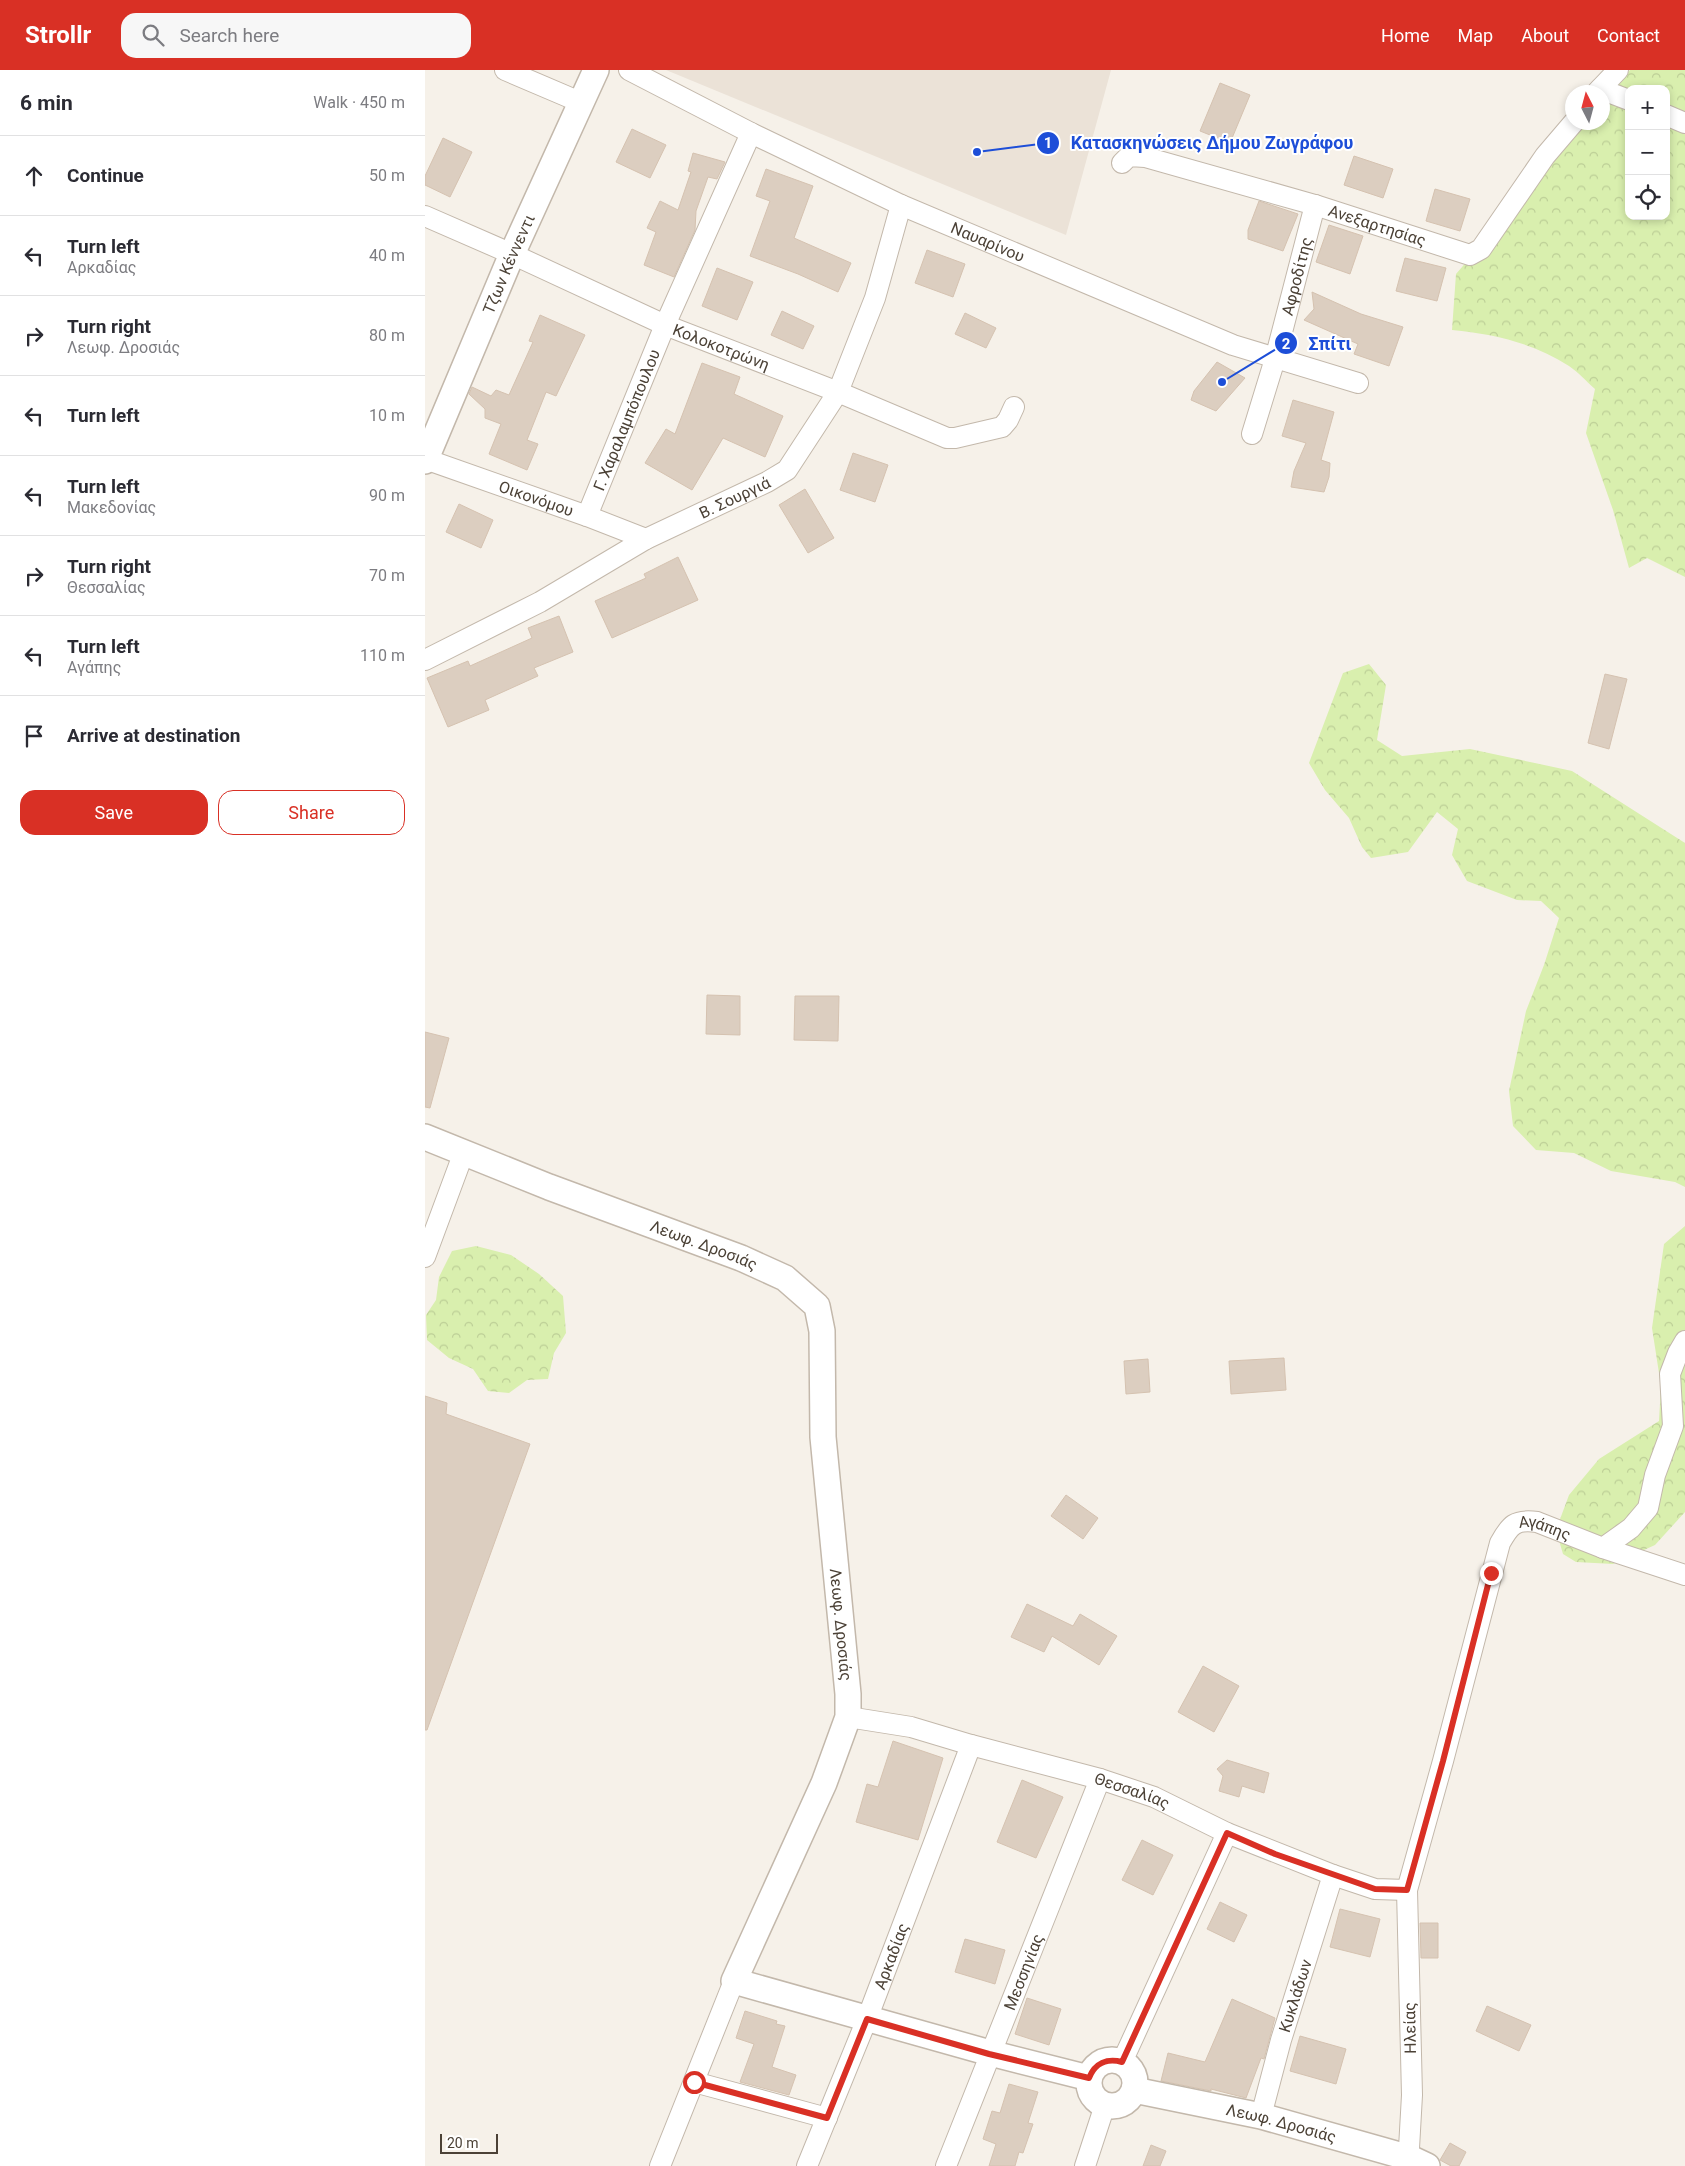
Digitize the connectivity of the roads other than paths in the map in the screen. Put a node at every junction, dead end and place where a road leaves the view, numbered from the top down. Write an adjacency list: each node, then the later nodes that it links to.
1 (505, 70): 8 (street)
2 (595, 70): 8 (street, Τζων Κέννεντι)
3 (629, 70): 12 (street, Ναυαρίνου)
4 (1618, 70): 5 (street)
5 (1604, 85)
6 (1610, 94): 7 (street)
7 (1625, 99)
8 (580, 102): 17 (street, Τζων Κέννεντι)
9 (1670, 117): 10 (street)
10 (1685, 123)
11 (1567, 130): 15 (street, Ανεξαρτησίας)
12 (751, 133): 14 (street, Ναυαρίνου); 18 (street, Γ. Χαραλαμπόπουλου)
13 (1122, 163): 15 (street, Ανεξαρτησίας)
14 (901, 205): 19 (street, Ναυαρίνου); 21 (street, Β. Σουργιά)
15 (1315, 205): 19 (street, Αφροδίτης)
16 (425, 216): 17 (street, Κολοκοτρώνη)
17 (512, 254): 18 (street, Κολοκοτρώνη); 24 (street, Τζων Κέννεντι)
18 (665, 325): 21 (street, Κολοκοτρώνη); 25 (street, Γ. Χαραλαμπόπουλου)
19 (1275, 359): 20 (street, Ναυαρίνου); 23 (street, Αφροδίτης)
20 (1358, 382)
21 (838, 392): 22 (street, Κολοκοτρώνη); 26 (street, Β. Σουργιά)
22 (1014, 407)
23 (1252, 434)
24 (425, 459): 25 (street, Οικονόμου)
25 (587, 516): 26 (street, Οικονόμου)
26 (646, 539): 27 (street, Β. Σουργιά)
27 (425, 660)
28 (425, 1138): 29 (street, Λεωφ. Δροσιάς)
29 (464, 1152): 30 (street); 34 (street, Λεωφ. Δροσιάς)
30 (425, 1257)
31 (1685, 1341): 32 (street)
32 (1603, 1548): 33 (street, Αγάπης); 39 (street, Αγάπης)
33 (1685, 1575)
34 (848, 1717): 35 (street, Θεσσαλίας); 40 (street, Λεωφ. Δροσιάς)
35 (971, 1745): 36 (street, Θεσσαλίας); 41 (street, Αρκαδίας)
36 (1100, 1779): 37 (street, Θεσσαλίας); 42 (street, Μεσσηνίας)
37 (1227, 1833): 38 (street, Θεσσαλίας); 43 (street)
38 (1333, 1875): 39 (street, Θεσσαλίας); 48 (street, Κυκλάδων)
39 (1407, 1890): 50 (street, Ηλείας)
40 (734, 1981): 41 (street); 45 (street)
41 (867, 2019): 42 (street); 49 (street, Αρκαδίας)
42 (989, 2054): 44 (street); 53 (street, Μεσσηνίας)
43 (1122, 2062): 44 (street); 46 (street)
44 (1089, 2078): 47 (street)
45 (694, 2082): 49 (street); 51 (street)
46 (1134, 2090): 47 (street); 48 (street, Λεωφ. Δροσιάς)
47 (1105, 2105): 54 (street)
48 (1261, 2116): 50 (street, Λεωφ. Δροσιάς)
49 (827, 2118): 52 (street, Αρκαδίας)
50 (1415, 2163)
51 (660, 2166)
52 (807, 2166)
53 (946, 2166)
54 (1085, 2166)

